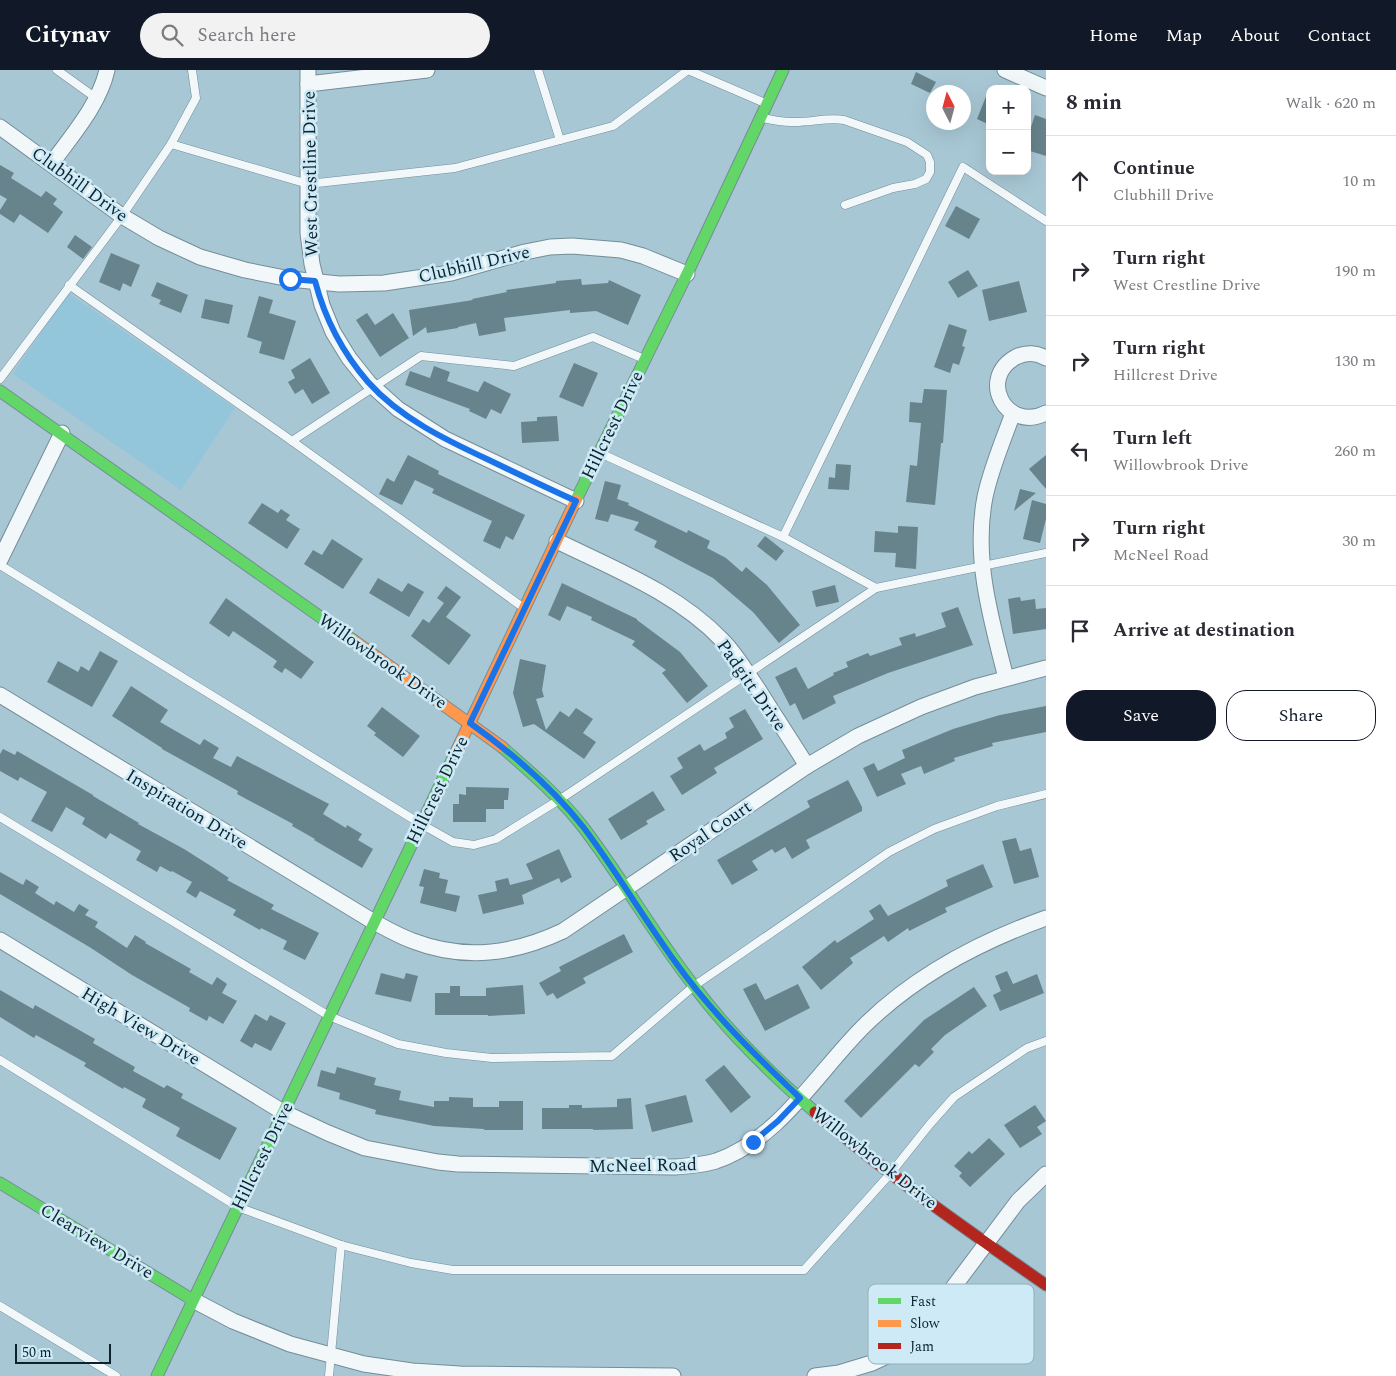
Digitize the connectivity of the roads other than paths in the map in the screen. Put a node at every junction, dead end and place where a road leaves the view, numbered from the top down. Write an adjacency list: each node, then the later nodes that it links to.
1 (57, 70): 10 (lane)
2 (106, 70): 10 (street)
3 (192, 70): 15 (lane)
4 (427, 70): 8 (street)
5 (538, 70): 14 (lane)
6 (783, 70): 11 (street, Hillcrest Drive)
7 (1005, 70): 9 (street)
8 (308, 77): 17 (street, West Crestline Drive)
9 (1046, 88)
10 (96, 98): 16 (street)
11 (767, 104): 12 (street, Hillcrest Drive); 14 (lane)
12 (761, 117): 18 (lane); 21 (street, Hillcrest Drive)
13 (0, 127): 16 (street, Clubhill Drive)
14 (560, 140): 17 (lane)
15 (171, 144): 17 (lane); 19 (lane)
16 (52, 163): 19 (street, Clubhill Drive)
17 (308, 184): 22 (street, West Crestline Drive)
18 (845, 205)
19 (122, 216): 22 (street, Clubhill Drive); 23 (lane)
20 (1046, 222): 35 (lane)
21 (686, 274): 22 (street, Clubhill Drive); 25 (street, Hillcrest Drive)
22 (315, 281): 27 (street, West Crestline Drive)
23 (69, 285): 26 (lane); 32 (lane)
24 (1046, 358): 30 (street)
25 (644, 360): 27 (lane); 33 (street, Hillcrest Drive)
26 (0, 378)
27 (374, 387): 32 (lane); 34 (street, West Crestline Drive)
28 (0, 391): 31 (street, Willowbrook Drive)
29 (1046, 413): 30 (street)
30 (1013, 414): 39 (street)
31 (62, 433): 38 (street); 46 (street, Willowbrook Drive)
32 (292, 441): 41 (lane)
33 (599, 452): 34 (street, Hillcrest Drive); 35 (lane)
34 (576, 501): 36 (street, Hillcrest Drive)
35 (783, 537): 40 (lane)
36 (556, 541): 41 (street, Hillcrest Drive); 43 (street, Padgitt Drive)
37 (1046, 553): 39 (lane)
38 (1, 557): 51 (lane)
39 (982, 565): 40 (lane); 44 (street)
40 (876, 588): 43 (lane)
41 (524, 608): 46 (street, Hillcrest Drive)
42 (1046, 668): 44 (street, Royal Court)
43 (747, 674): 47 (street, Padgitt Drive); 49 (lane)
44 (1006, 678): 47 (street, Royal Court)
45 (0, 695): 54 (street, Inspiration Drive)
46 (470, 723): 49 (street, Willowbrook Drive); 51 (street, Hillcrest Drive)
47 (807, 766): 52 (street, Royal Court)
48 (1046, 794): 56 (lane)
49 (559, 800): 51 (lane); 52 (street, Willowbrook Drive)
50 (0, 817): 57 (lane)
51 (421, 824): 54 (street, Hillcrest Drive)
52 (625, 888): 54 (street, Royal Court); 56 (street, Willowbrook Drive)
53 (1046, 918): 60 (street, McNeel Road)
54 (374, 922): 57 (street, Hillcrest Drive)
55 (0, 940): 61 (street, High View Drive)
56 (694, 986): 57 (lane); 60 (street, Willowbrook Drive)
57 (329, 1016): 61 (street, Hillcrest Drive)
58 (1046, 1041): 62 (lane)
59 (0, 1060): 65 (lane)
60 (800, 1098): 61 (street, McNeel Road); 62 (street, Willowbrook Drive)
61 (283, 1112): 65 (street, Hillcrest Drive)
62 (890, 1174): 66 (street, Willowbrook Drive); 67 (lane)
63 (1046, 1174): 66 (street)
64 (0, 1182): 70 (street, Clearview Drive)
65 (238, 1207): 67 (lane); 70 (street, Hillcrest Drive)
66 (987, 1243): 68 (street); 69 (street, Willowbrook Drive)
67 (341, 1245): 72 (lane)
68 (956, 1284)
69 (1046, 1285)
70 (193, 1300): 72 (street); 75 (street, Hillcrest Drive)
71 (0, 1306): 74 (lane)
72 (331, 1354): 76 (lane); 77 (street)
73 (869, 1364): 78 (street)
74 (116, 1376)
75 (157, 1376)
76 (329, 1376)
77 (672, 1376)
78 (815, 1376)

